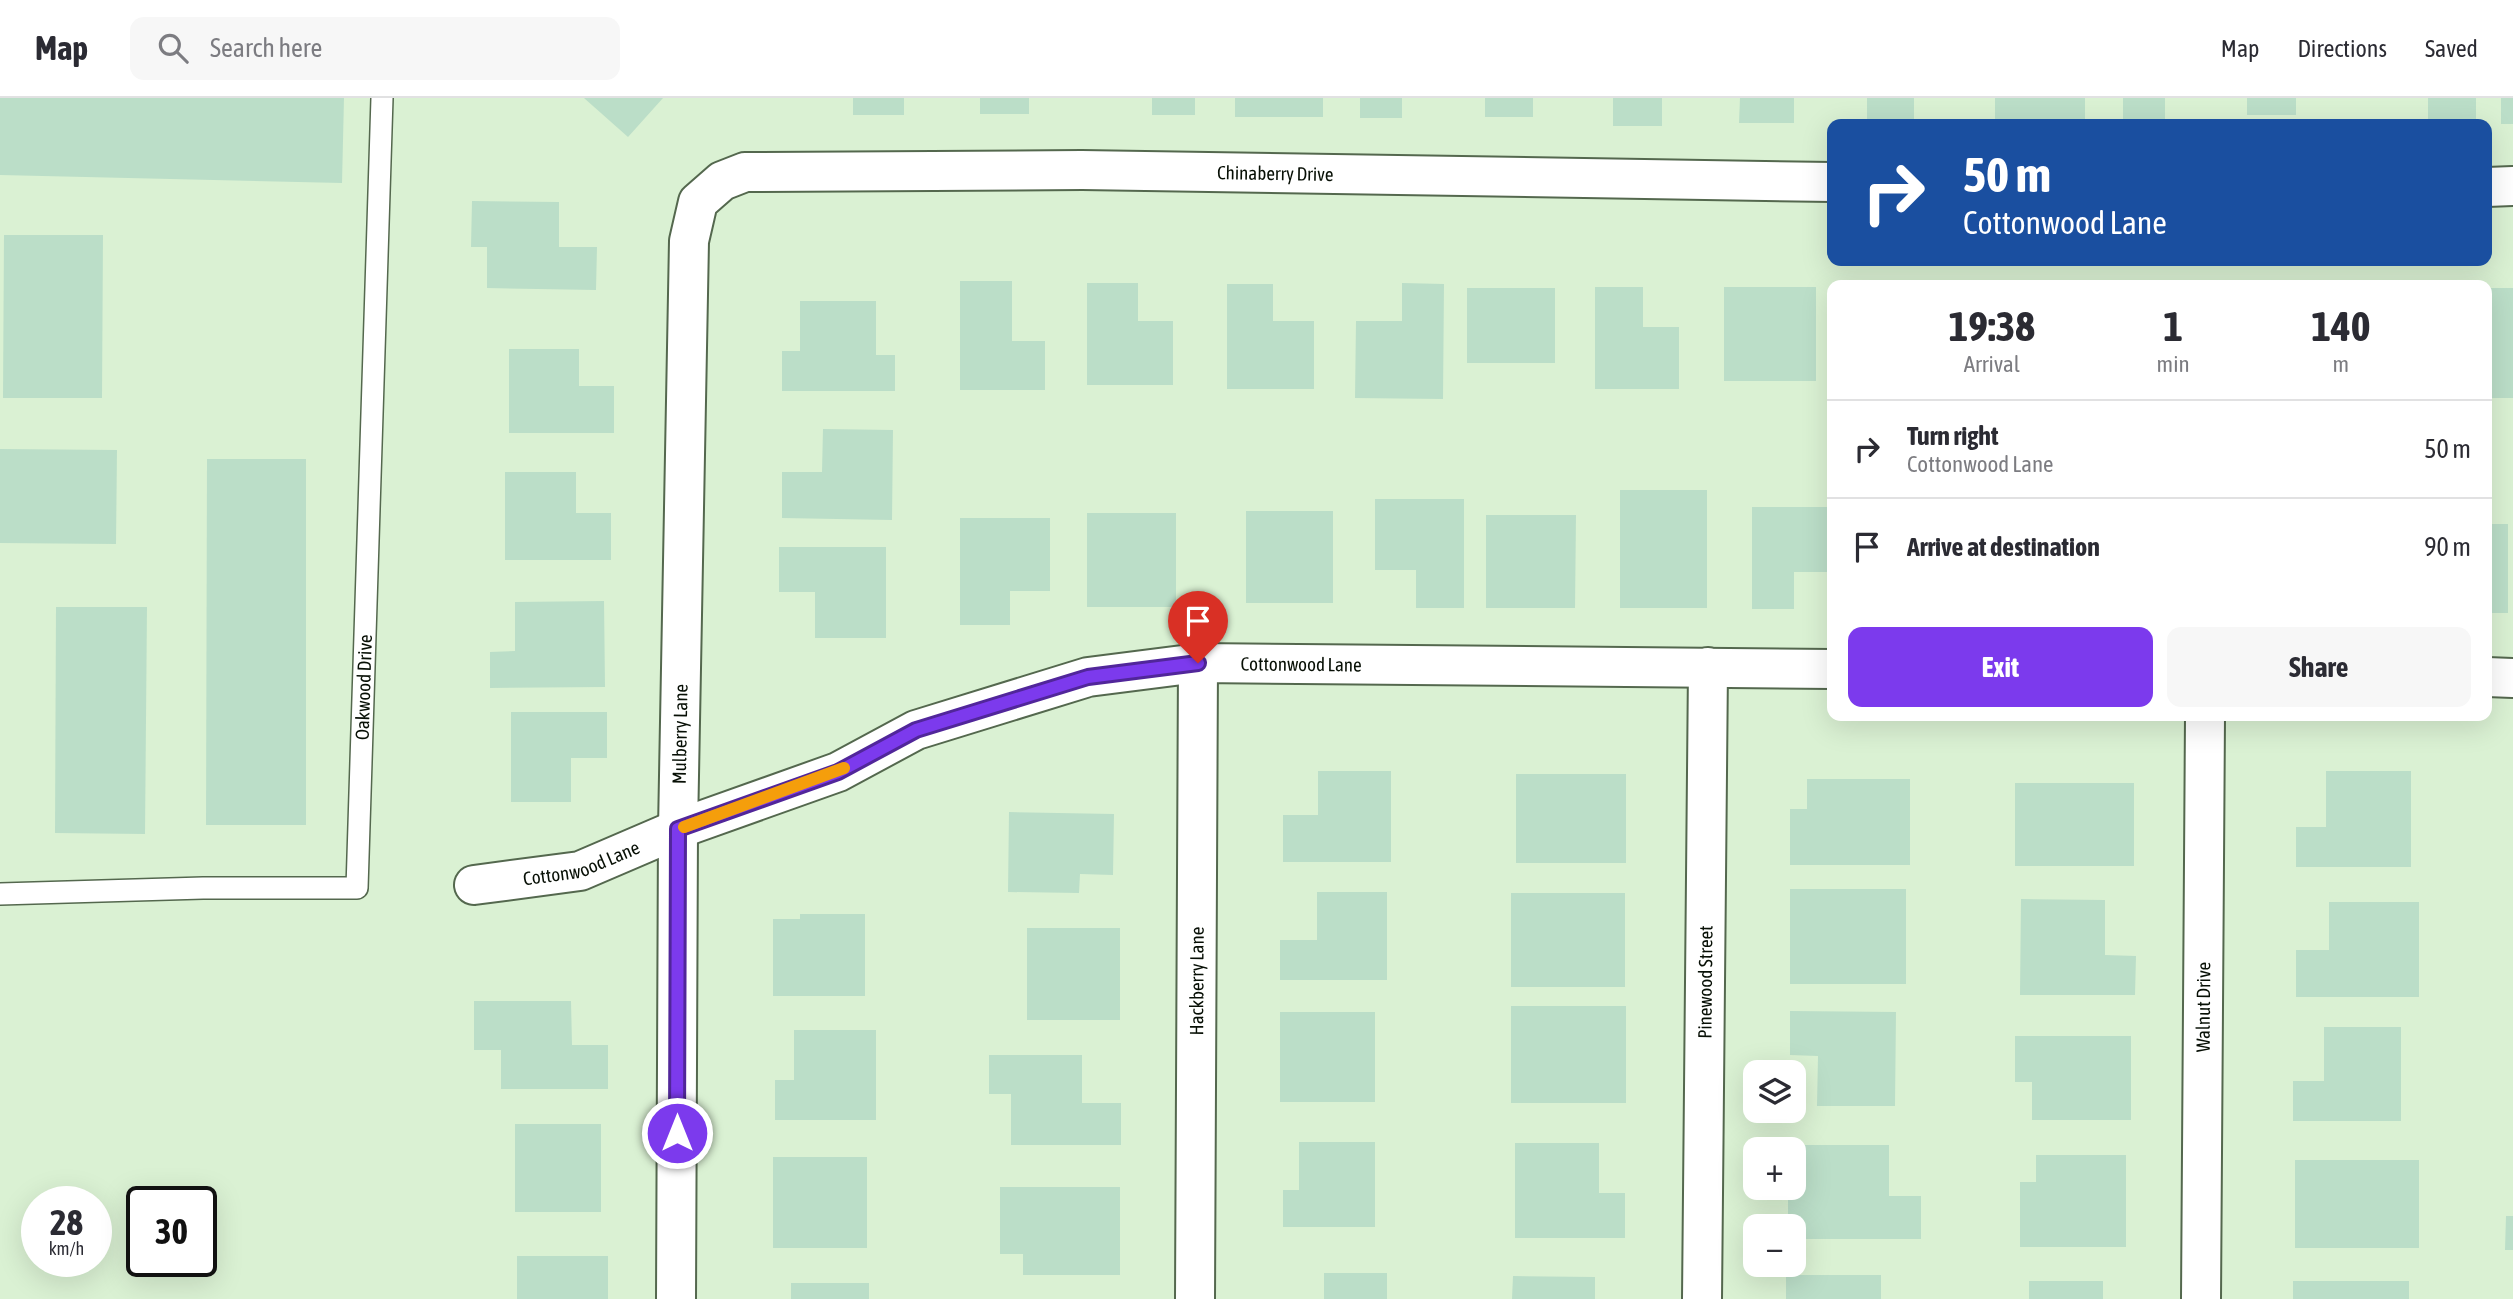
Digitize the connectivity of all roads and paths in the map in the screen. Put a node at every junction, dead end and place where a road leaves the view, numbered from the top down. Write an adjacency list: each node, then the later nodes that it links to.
1 (382, 98): 14 (lane, Oakwood Drive)
2 (722, 181): 3 (street, Chinaberry Drive); 12 (street, Mulberry Lane)
3 (1827, 182)
4 (2492, 187): 5 (street)
5 (2513, 187)
6 (1198, 663): 7 (street, Cottonwood Lane); 12 (street, Cottonwood Lane); 16 (street, Hackberry Lane)
7 (1708, 667): 8 (street, Cottonwood Lane); 17 (street, Pinewood Street)
8 (1827, 669)
9 (2492, 677): 10 (street)
10 (2513, 678)
11 (2205, 721): 18 (street, Walnut Drive)
12 (678, 829): 13 (street, Cottonwood Lane); 15 (street, Mulberry Lane)
13 (474, 885)
14 (0, 894)
15 (676, 1299)
16 (1195, 1299)
17 (1702, 1299)
18 (2201, 1299)

